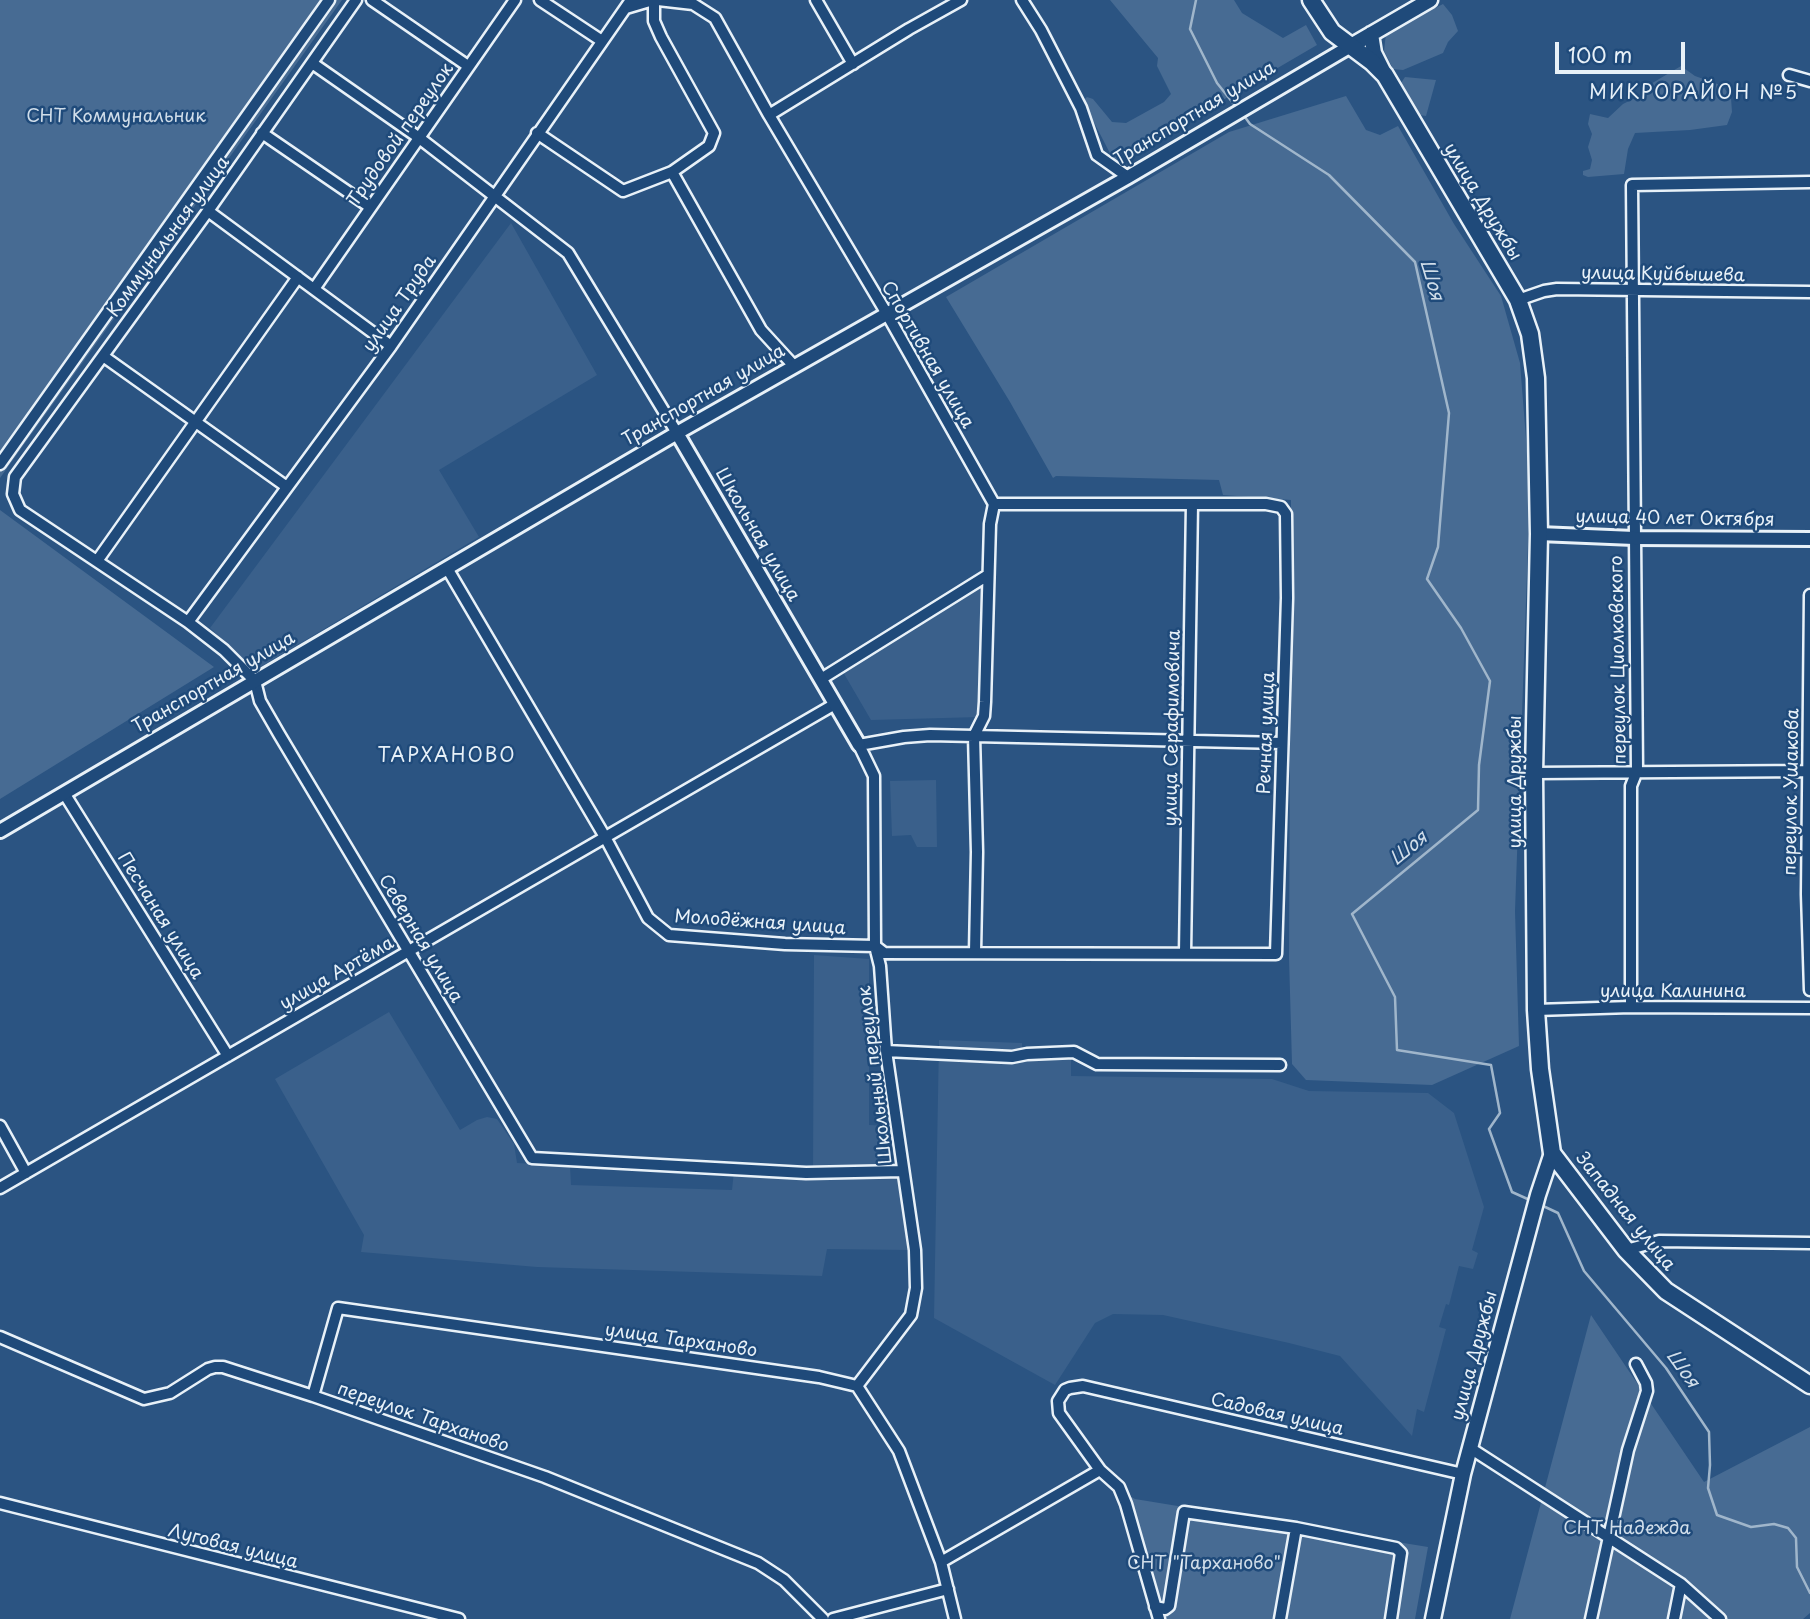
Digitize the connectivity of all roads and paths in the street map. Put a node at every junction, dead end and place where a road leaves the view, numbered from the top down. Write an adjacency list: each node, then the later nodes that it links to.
1 (329, 0): 43 (street)
2 (356, 0): 16 (street, Коммунальная улица)
3 (372, 0): 18 (street)
4 (514, 0): 18 (street, Трудовой переулок)
5 (540, 0): 14 (street)
6 (655, 0): 12 (street, Спортивная улица); 22 (street, Спортивная улица); 26 (street)
7 (816, 0): 17 (street)
8 (961, 0): 17 (street)
9 (1022, 0): 27 (street)
10 (1311, 0): 15 (main road, улица Дружбы)
11 (1430, 0): 13 (main road, Транспортная улица)
12 (628, 4): 14 (street, улица Труда)
13 (1371, 34): 15 (main road, Транспортная улица); 19 (main road)
14 (602, 41): 23 (street, улица Труда)
15 (1349, 47): 19 (main road, улица Дружбы); 27 (street, Транспортная улица)
16 (312, 63): 24 (street, Коммунальная улица); 25 (street, Школьная улица)
17 (853, 65): 22 (street)
18 (468, 66): 25 (street, Трудовой переулок)
19 (1385, 75): 36 (main road, улица Дружбы)
20 (1790, 75): 21 (street)
21 (1810, 81)
22 (769, 115): 37 (street, Спортивная улица)
23 (537, 133): 26 (street); 29 (street, улица Труда)
24 (262, 134): 30 (street); 31 (street, Коммунальная улица)
25 (418, 137): 29 (street, Школьная улица); 30 (street, Трудовой переулок)
26 (672, 172): 40 (street)
27 (1128, 177): 37 (street, Транспортная улица)
28 (1810, 182): 34 (street, переулок Циолковского)
29 (494, 196): 38 (street, улица Труда); 42 (street, Школьная улица)
30 (370, 207): 33 (street, Трудовой переулок)
31 (208, 211): 32 (street); 39 (street, Коммунальная улица)
32 (298, 277): 33 (street); 41 (street)
33 (314, 289): 38 (street)
34 (1635, 290): 35 (street, улица Куйбышева); 36 (street, улица Куйбышева); 49 (street, переулок Циолковского)
35 (1810, 292)
36 (1518, 300): 48 (main road, улица Дружбы)
37 (887, 314): 40 (street, Транспортная улица); 46 (street, Спортивная улица)
38 (391, 346): 44 (street, улица Труда)
39 (103, 356): 41 (street); 45 (street, Коммунальная улица)
40 (794, 366): 42 (street, Транспортная улица)
41 (195, 422): 44 (street); 51 (street)
42 (677, 433): 52 (street, Транспортная улица); 56 (street, Школьная улица)
43 (0, 464)
44 (287, 487): 55 (street, улица Труда)
45 (13, 494): 51 (street, Северная улица)
46 (994, 504): 47 (street); 53 (street)
47 (1192, 505): 60 (street, улица Серафимовича); 61 (street, Речная улица)
48 (1539, 534): 49 (street, улица 40 лет Октября); 65 (main road, улица Дружбы)
49 (1634, 538): 50 (street, улица 40 лет Октября); 63 (street, переулок Циолковского)
50 (1810, 539)
51 (97, 561): 55 (street, Северная улица)
52 (447, 568): 57 (street, Транспортная улица); 68 (street, Молодёжная улица)
53 (988, 575): 56 (street); 59 (street)
54 (1810, 595): 64 (street, переулок Ушакова)
55 (188, 622): 57 (street, Северная улица)
56 (821, 679): 58 (street, Школьная улица)
57 (255, 681): 66 (street, Транспортная улица); 70 (street, Северная улица)
58 (835, 704): 62 (street, Школьная улица); 68 (street, улица Артёма)
59 (974, 736): 60 (street); 62 (street); 71 (street)
60 (1188, 742): 61 (street); 72 (street, улица Серафимовича)
61 (1282, 743): 73 (street, Речная улица)
62 (859, 746): 69 (street, Школьный переулок)
63 (1637, 771): 64 (street); 65 (street); 75 (street, переулок Циолковского)
64 (1810, 771): 74 (street, переулок Ушакова)
65 (1534, 773): 77 (main road, улица Дружбы)
66 (64, 793): 67 (street, Транспортная улица); 79 (street, Песчаная улица)
67 (0, 831)
68 (605, 838): 69 (street, Молодёжная улица); 70 (street, улица Артёма)
69 (875, 946): 71 (street, Молодёжная улица); 78 (street, Школьный переулок)
70 (408, 951): 79 (street, улица Артёма); 83 (street, Северная улица)
71 (975, 952): 72 (street, Молодёжная улица)
72 (1185, 953): 73 (street, Молодёжная улица)
73 (1276, 954)
74 (1810, 990)
75 (1631, 1007): 76 (street, улица Калинина); 77 (street, улица Калинина)
76 (1810, 1008)
77 (1536, 1010): 82 (main road, улица Дружбы)
78 (886, 1051): 80 (street); 83 (street, Школьный переулок)
79 (228, 1056): 84 (street, улица Артёма)
80 (1280, 1065)
81 (0, 1126): 84 (street)
82 (1552, 1153): 87 (main road, Западная улица); 93 (main road, улица Дружбы)
83 (903, 1171): 91 (street, Школьный переулок)
84 (26, 1173): 85 (street, улица Артёма)
85 (0, 1188)
86 (1810, 1242): 87 (street)
87 (1626, 1250): 90 (main road, Западная улица)
88 (0, 1338): 92 (street, переулок Тарханово)
89 (1636, 1364): 98 (street)
90 (1810, 1385)
91 (857, 1386): 92 (street, улица Тарханово); 99 (street)
92 (313, 1396): 104 (street, переулок Тарханово)
93 (1470, 1448): 95 (main road, улица Дружбы); 98 (street)
94 (1100, 1470): 95 (street, Садовая улица); 99 (street); 102 (street)
95 (1463, 1474): 110 (main road, улица Дружбы)
96 (0, 1503): 103 (street, Луговая улица)
97 (1296, 1528): 102 (street); 108 (street); 109 (street)
98 (1608, 1535): 100 (street); 111 (street)
99 (940, 1562): 101 (street)
100 (1681, 1584): 112 (street); 113 (street)
101 (948, 1590): 105 (street); 106 (street)
102 (1155, 1606): 107 (street)
103 (459, 1619)
104 (823, 1619)
105 (833, 1619)
106 (955, 1619)
107 (1159, 1619)
108 (1280, 1619)
109 (1391, 1619)
110 (1433, 1619)
111 (1591, 1619)
112 (1674, 1619)
113 (1720, 1619)

